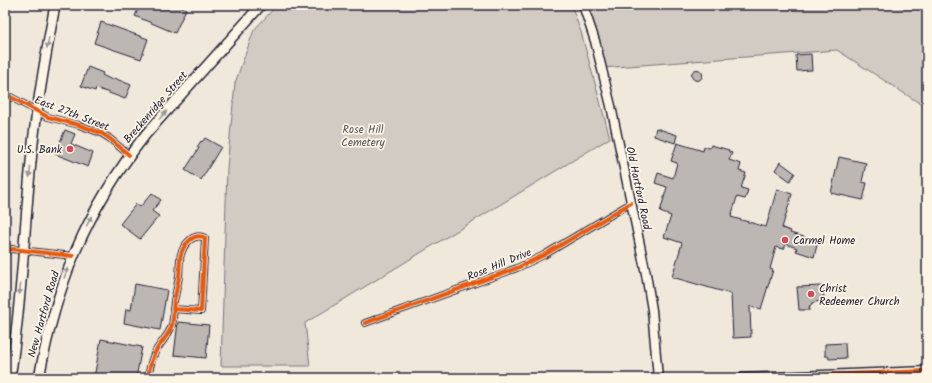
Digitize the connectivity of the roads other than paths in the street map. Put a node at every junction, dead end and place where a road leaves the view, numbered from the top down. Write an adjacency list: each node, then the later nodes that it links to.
1 (55, 5): 5 (main road, New Hartford Road, one-way to 5)
2 (261, 5): 6 (main road, Breckenridge Street, one-way to 2)
3 (583, 5): 7 (main road, Old Hartford Road)
4 (5, 94): 5 (street, East 27th Street)
5 (36, 112): 6 (street, East 27th Street); 8 (main road, New Hartford Road, one-way to 8)
6 (129, 155): 10 (main road, Breckenridge Street, one-way to 6)
7 (631, 203): 12 (street, Rose Hill Drive); 18 (main road, Old Hartford Road)
8 (24, 251): 9 (street); 10 (street); 15 (main road, New Hartford Road, one-way to 15)
9 (5, 252)
10 (73, 256): 16 (main road, New Hartford Road, one-way to 10)
11 (173, 309): 11 (street); 17 (street)
12 (365, 323)
13 (927, 371): 14 (main road)
14 (864, 376): 20 (main road)
15 (10, 378)
16 (39, 378)
17 (148, 378)
18 (658, 378)
19 (742, 378): 20 (main road)
20 (761, 378)

